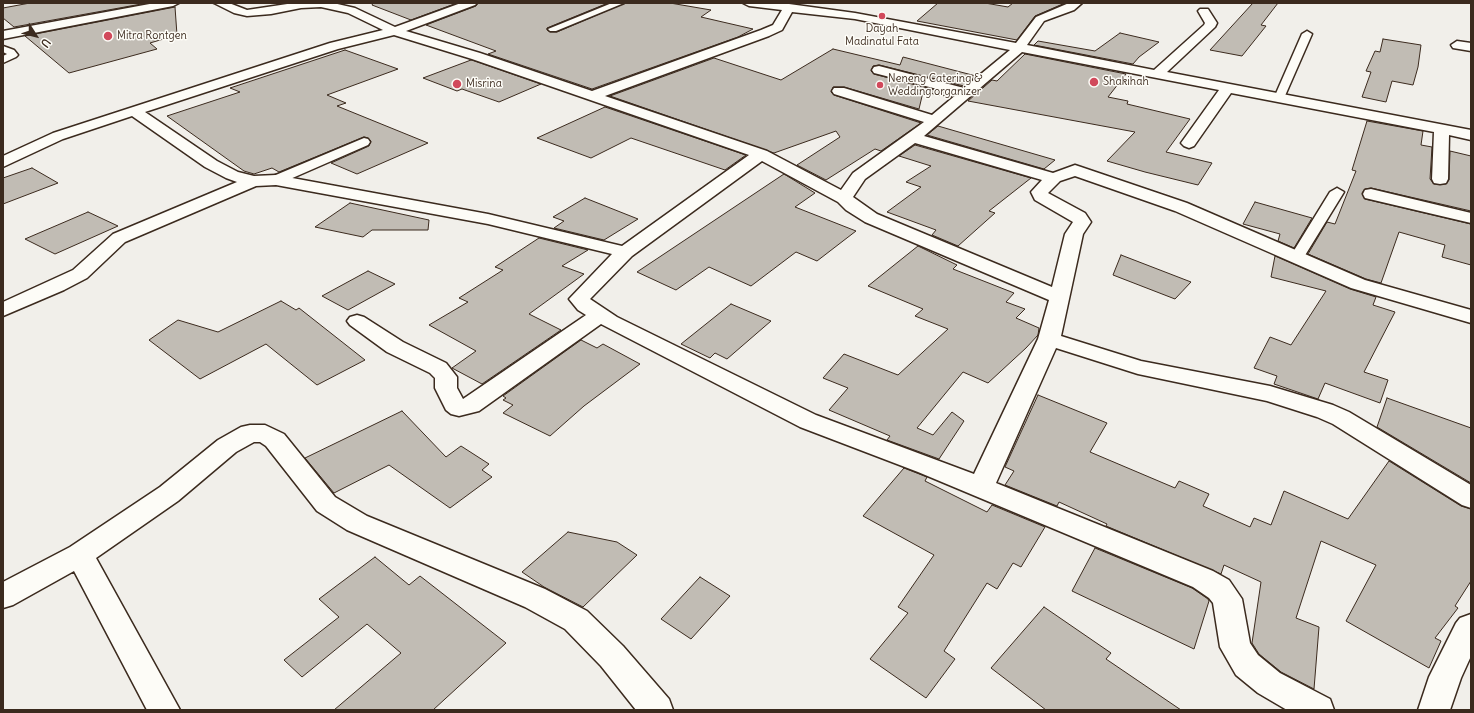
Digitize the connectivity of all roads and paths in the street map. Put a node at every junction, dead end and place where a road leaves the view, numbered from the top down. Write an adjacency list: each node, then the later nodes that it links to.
1 (136, 3): 10 (main road)
2 (173, 3): 13 (main road)
3 (220, 3): 12 (main road)
4 (471, 3): 12 (main road)
5 (620, 3): 11 (lane)
6 (749, 3): 8 (main road)
7 (1076, 3): 17 (main road)
8 (789, 7): 17 (main road); 25 (main road)
9 (1204, 11): 21 (main road)
10 (3, 27)
11 (553, 29)
12 (394, 31): 25 (main road); 27 (main road)
13 (3, 34)
14 (1307, 34): 26 (lane)
15 (1457, 45): 16 (main road)
16 (1471, 46)
17 (1019, 48): 21 (main road); 24 (main road)
18 (3, 49): 19 (lane)
19 (3, 60)
20 (879, 70): 24 (main road)
21 (1157, 74): 22 (main road)
22 (1228, 88): 26 (main road); 33 (main road)
23 (839, 91): 28 (main road)
24 (967, 93): 28 (main road)
25 (591, 96): 34 (main road)
26 (1278, 98): 29 (main road)
27 (134, 111): 35 (main road); 39 (main road)
28 (934, 120): 31 (main road)
29 (1442, 129): 30 (main road); 38 (main road)
30 (1471, 135)
31 (912, 138): 36 (main road); 42 (main road)
32 (364, 142): 37 (lane)
33 (1189, 143)
34 (761, 154): 42 (main road); 44 (main road)
35 (3, 162)
36 (1054, 178): 45 (main road); 46 (main road)
37 (276, 180): 39 (main road); 44 (main road)
38 (1440, 180)
39 (253, 181): 47 (main road)
40 (1337, 192): 45 (lane)
41 (1371, 194): 43 (main road)
42 (844, 198): 46 (main road)
43 (1471, 218)
44 (624, 252): 48 (main road)
45 (1297, 257): 49 (main road)
46 (1060, 297): 51 (main road)
47 (3, 310)
48 (600, 315): 50 (main road); 52 (main road)
49 (1471, 317)
50 (357, 321)
51 (1049, 339): 52 (main road); 53 (main road)
52 (981, 487): 59 (main road)
53 (1471, 498)
54 (80, 555): 55 (main road); 57 (main road); 58 (main road)
55 (3, 596)
56 (1471, 627): 60 (main road)
57 (164, 710)
58 (657, 710)
59 (1318, 710)
60 (1434, 710)

